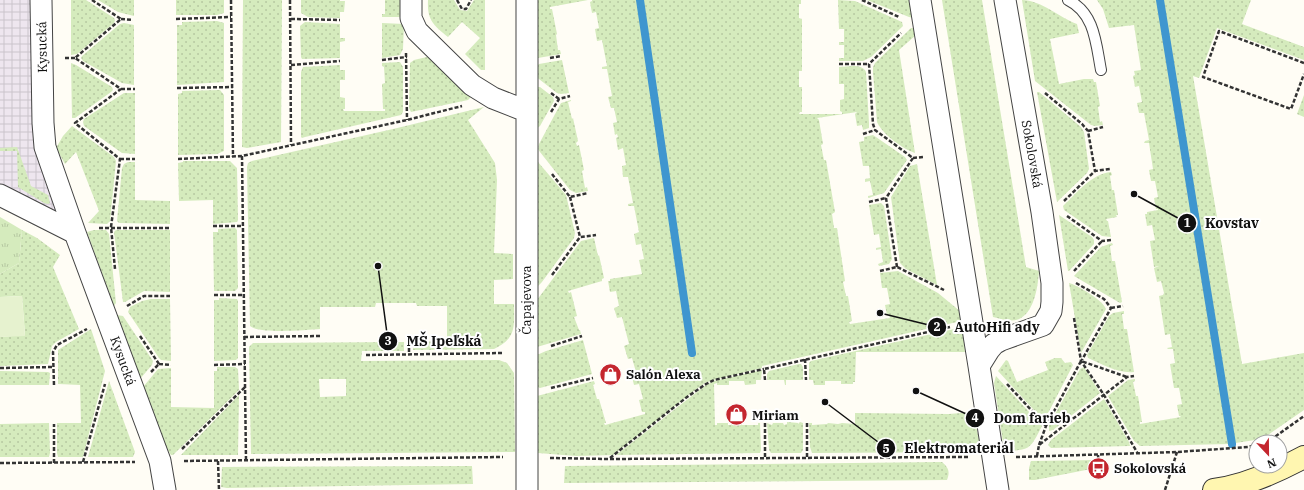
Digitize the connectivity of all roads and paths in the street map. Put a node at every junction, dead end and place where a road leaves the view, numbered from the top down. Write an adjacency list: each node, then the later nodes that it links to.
1 (41, 0): 57 (street, Kysucká)
2 (92, 0): 14 (path)
3 (231, 0): 13 (path)
4 (290, 0): 16 (path)
5 (457, 0): 6 (path)
6 (471, 0)
7 (527, 0): 33 (street, Čapajevova)
8 (862, 0): 19 (path)
9 (920, 0): 19 (street)
10 (1005, 0): 85 (street, Sokolovská)
11 (1068, 0): 25 (lane)
12 (411, 9): 32 (street); 34 (path)
13 (232, 17): 15 (path); 27 (path)
14 (121, 19): 17 (path); 29 (path)
15 (176, 19)
16 (291, 19): 18 (path); 24 (path)
17 (133, 20)
18 (340, 20)
19 (917, 22): 23 (path); 72 (street)
20 (340, 61): 24 (path)
21 (1304, 63): 26 (path)
22 (839, 64): 23 (path)
23 (869, 64): 36 (path)
24 (291, 65): 39 (path)
25 (1101, 70)
26 (1304, 74)
27 (233, 87): 28 (path); 41 (path)
28 (177, 88)
29 (121, 89): 30 (path); 42 (path)
30 (135, 89)
31 (1040, 89): 37 (path)
32 (493, 98): 33 (street); 34 (path)
33 (526, 111): 69 (street, Čapajevova)
34 (406, 120): 39 (path)
35 (1103, 127): 37 (path)
36 (875, 130): 38 (path); 49 (path)
37 (1088, 130): 46 (path)
38 (863, 134)
39 (291, 145): 40 (path)
40 (242, 156): 41 (path); 54 (path)
41 (233, 157): 44 (path)
42 (120, 159): 43 (path); 55 (path)
43 (135, 159)
44 (178, 159)
45 (1110, 169): 46 (path)
46 (1095, 171): 51 (path)
47 (0, 194): 57 (street)
48 (570, 197): 59 (path)
49 (886, 198): 50 (path); 62 (path)
50 (869, 202)
51 (1062, 203)
52 (1063, 213): 61 (path)
53 (213, 226): 54 (path)
54 (243, 226): 68 (path)
55 (111, 227): 56 (path); 57 (path); 63 (path)
56 (170, 228)
57 (75, 231): 123 (street, Kysucká)
58 (596, 235): 59 (path)
59 (580, 237): 69 (path)
60 (1112, 240): 61 (path)
61 (1102, 242): 65 (path)
62 (897, 267): 64 (path); 72 (path)
63 (115, 271)
64 (880, 271)
65 (1072, 273)
66 (1073, 282): 71 (path)
67 (214, 295): 68 (path)
68 (244, 295): 77 (path)
69 (526, 301): 82 (street, Čapajevova)
70 (1123, 306): 71 (path)
71 (1111, 308): 84 (path)
72 (970, 312): 83 (path); 85 (street)
73 (1074, 316): 84 (path)
74 (139, 333): 86 (path)
75 (320, 336): 77 (path)
76 (582, 336): 82 (path)
77 (244, 337): 87 (path)
78 (409, 342): 80 (path)
79 (54, 352): 90 (path)
80 (409, 354): 81 (path); 82 (path)
81 (366, 355)
82 (526, 355): 103 (street, Čapajevova)
83 (805, 359): 92 (path); 98 (path)
84 (1081, 361): 95 (path); 102 (path); 108 (path)
85 (982, 362): 108 (path); 118 (street)
86 (159, 364): 88 (path); 93 (path)
87 (245, 364): 89 (path); 101 (path)
88 (171, 365)
89 (214, 365)
90 (54, 366): 91 (path); 100 (path)
91 (0, 368)
92 (764, 369): 97 (path); 121 (path)
93 (153, 370)
94 (1134, 376): 95 (path)
95 (1127, 377): 102 (path)
96 (593, 378): 103 (path)
97 (765, 380)
98 (806, 380)
99 (105, 383): 125 (path)
100 (54, 384)
101 (245, 386): 122 (path); 123 (path)
102 (1104, 394): 110 (path); 113 (path)
103 (526, 395): 117 (street, Čapajevova)
104 (1304, 416): 109 (path)
105 (765, 423): 119 (path)
106 (807, 423): 120 (path)
107 (54, 424): 127 (path)
108 (1046, 426): 110 (path)
109 (1279, 434)
110 (1039, 445): 115 (path)
111 (1248, 447): 112 (path)
112 (1177, 452): 113 (path); 133 (path)
113 (1138, 454): 114 (path)
114 (1098, 455): 115 (path); 128 (path)
115 (1037, 456): 118 (path)
116 (1304, 456): 134 (street)
117 (526, 457): 121 (path); 122 (path); 131 (street, Čapajevova)
118 (993, 457): 120 (path); 132 (street)
119 (765, 458): 120 (path); 121 (path)
120 (807, 458)
121 (609, 459)
122 (246, 460): 124 (path)
123 (165, 461): 124 (path); 125 (path); 129 (street, Kysucká)
124 (218, 461): 130 (path)
125 (83, 462): 127 (path)
126 (0, 463): 127 (path)
127 (54, 463)
128 (1099, 468)
129 (165, 490)
130 (219, 490)
131 (527, 490)
132 (998, 490)
133 (1166, 490)
134 (1214, 490)

